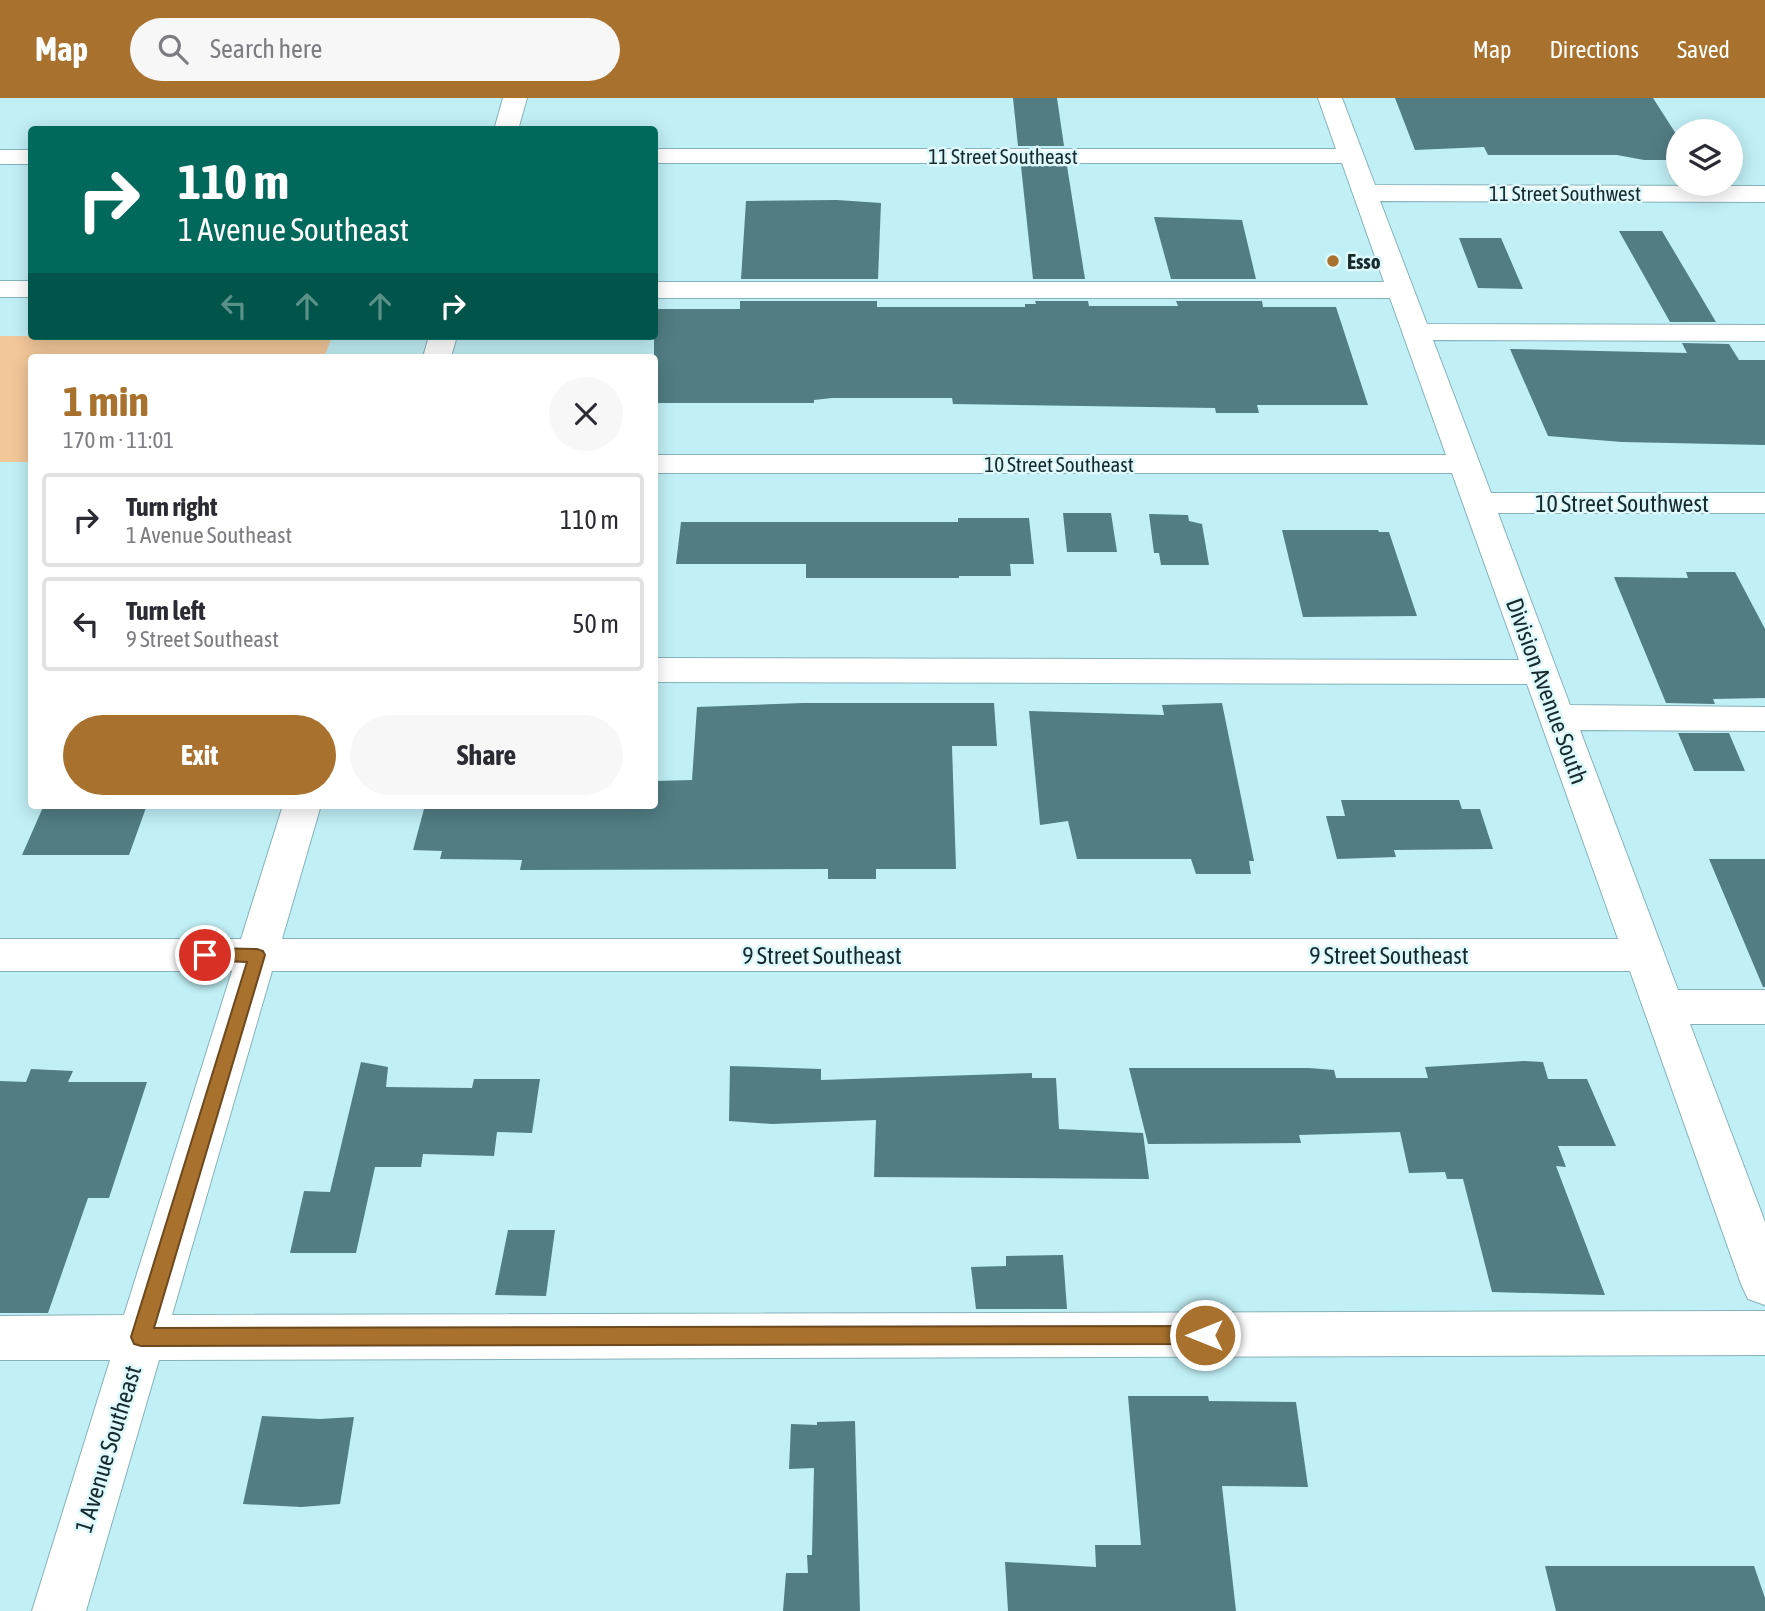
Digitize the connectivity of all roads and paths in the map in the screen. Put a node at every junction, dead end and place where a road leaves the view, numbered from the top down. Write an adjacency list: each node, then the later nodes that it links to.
1 (515, 98): 3 (street)
2 (1330, 98): 5 (street, Division Avenue South)
3 (507, 126)
4 (658, 156): 5 (street, 11 Street Southeast)
5 (1351, 156): 8 (street, Division Avenue South)
6 (0, 157): 7 (street)
7 (28, 157)
8 (1364, 192): 9 (street, 11 Street Southwest); 13 (street, Division Avenue South)
9 (1765, 194)
10 (0, 289): 11 (street)
11 (28, 289)
12 (658, 290): 13 (street)
13 (1400, 290): 14 (street, Division Avenue South)
14 (1416, 332): 15 (street); 17 (street, Division Avenue South)
15 (1765, 332)
16 (658, 464): 17 (street, 10 Street Southeast)
17 (1464, 464): 18 (street, Division Avenue South)
18 (1478, 503): 19 (street, 10 Street Southwest); 21 (street, Division Avenue South)
19 (1765, 503)
20 (658, 670): 21 (street)
21 (1540, 672): 22 (street, Division Avenue South)
22 (1557, 718): 23 (street); 27 (street, Division Avenue South)
23 (1765, 719)
24 (301, 809): 26 (street, 1 Avenue Southeast)
25 (0, 955): 26 (street, 9 Street Southeast)
26 (257, 955): 27 (street, 9 Street Southeast); 32 (street, 1 Avenue Southeast)
27 (1644, 955): 28 (street, Division Avenue South)
28 (1663, 1007): 29 (street); 30 (street, Division Avenue South)
29 (1765, 1007)
30 (1765, 1284)
31 (1765, 1333): 32 (street)
32 (141, 1337): 33 (street); 34 (street, 1 Avenue Southeast)
33 (0, 1338)
34 (59, 1611)

